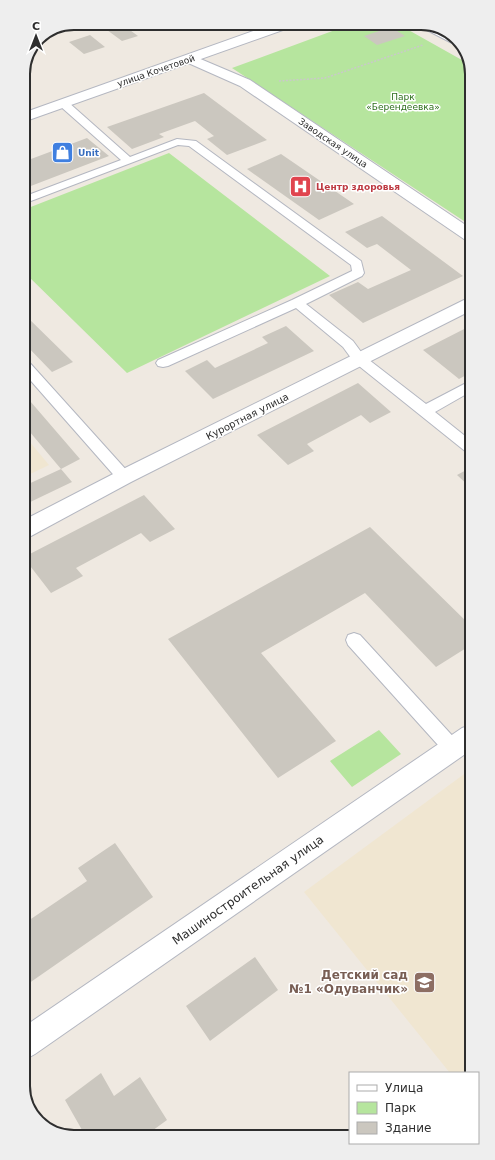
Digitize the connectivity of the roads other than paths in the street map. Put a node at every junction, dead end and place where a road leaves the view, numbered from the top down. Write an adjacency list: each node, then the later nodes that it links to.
1 (260, 30): 2 (street, улица Кочетовой)
2 (191, 59): 3 (street, улица Кочетовой); 7 (street, Заводская улица)
3 (64, 104): 4 (street, улица Кочетовой); 5 (lane)
4 (30, 116)
5 (129, 161): 6 (lane); 8 (lane)
6 (30, 198)
7 (465, 233)
8 (297, 303): 10 (lane); 11 (lane)
9 (465, 306): 10 (street, Курортная улица)
10 (359, 359): 14 (lane); 16 (street, Курортная улица)
11 (163, 363)
12 (30, 372): 16 (lane)
13 (465, 389): 14 (lane)
14 (425, 411): 15 (lane)
15 (465, 442)
16 (124, 477): 17 (street, Курортная улица)
17 (30, 527)
18 (354, 640): 19 (lane)
19 (462, 743): 20 (street, Машиностроительная улица)
20 (30, 1041)

